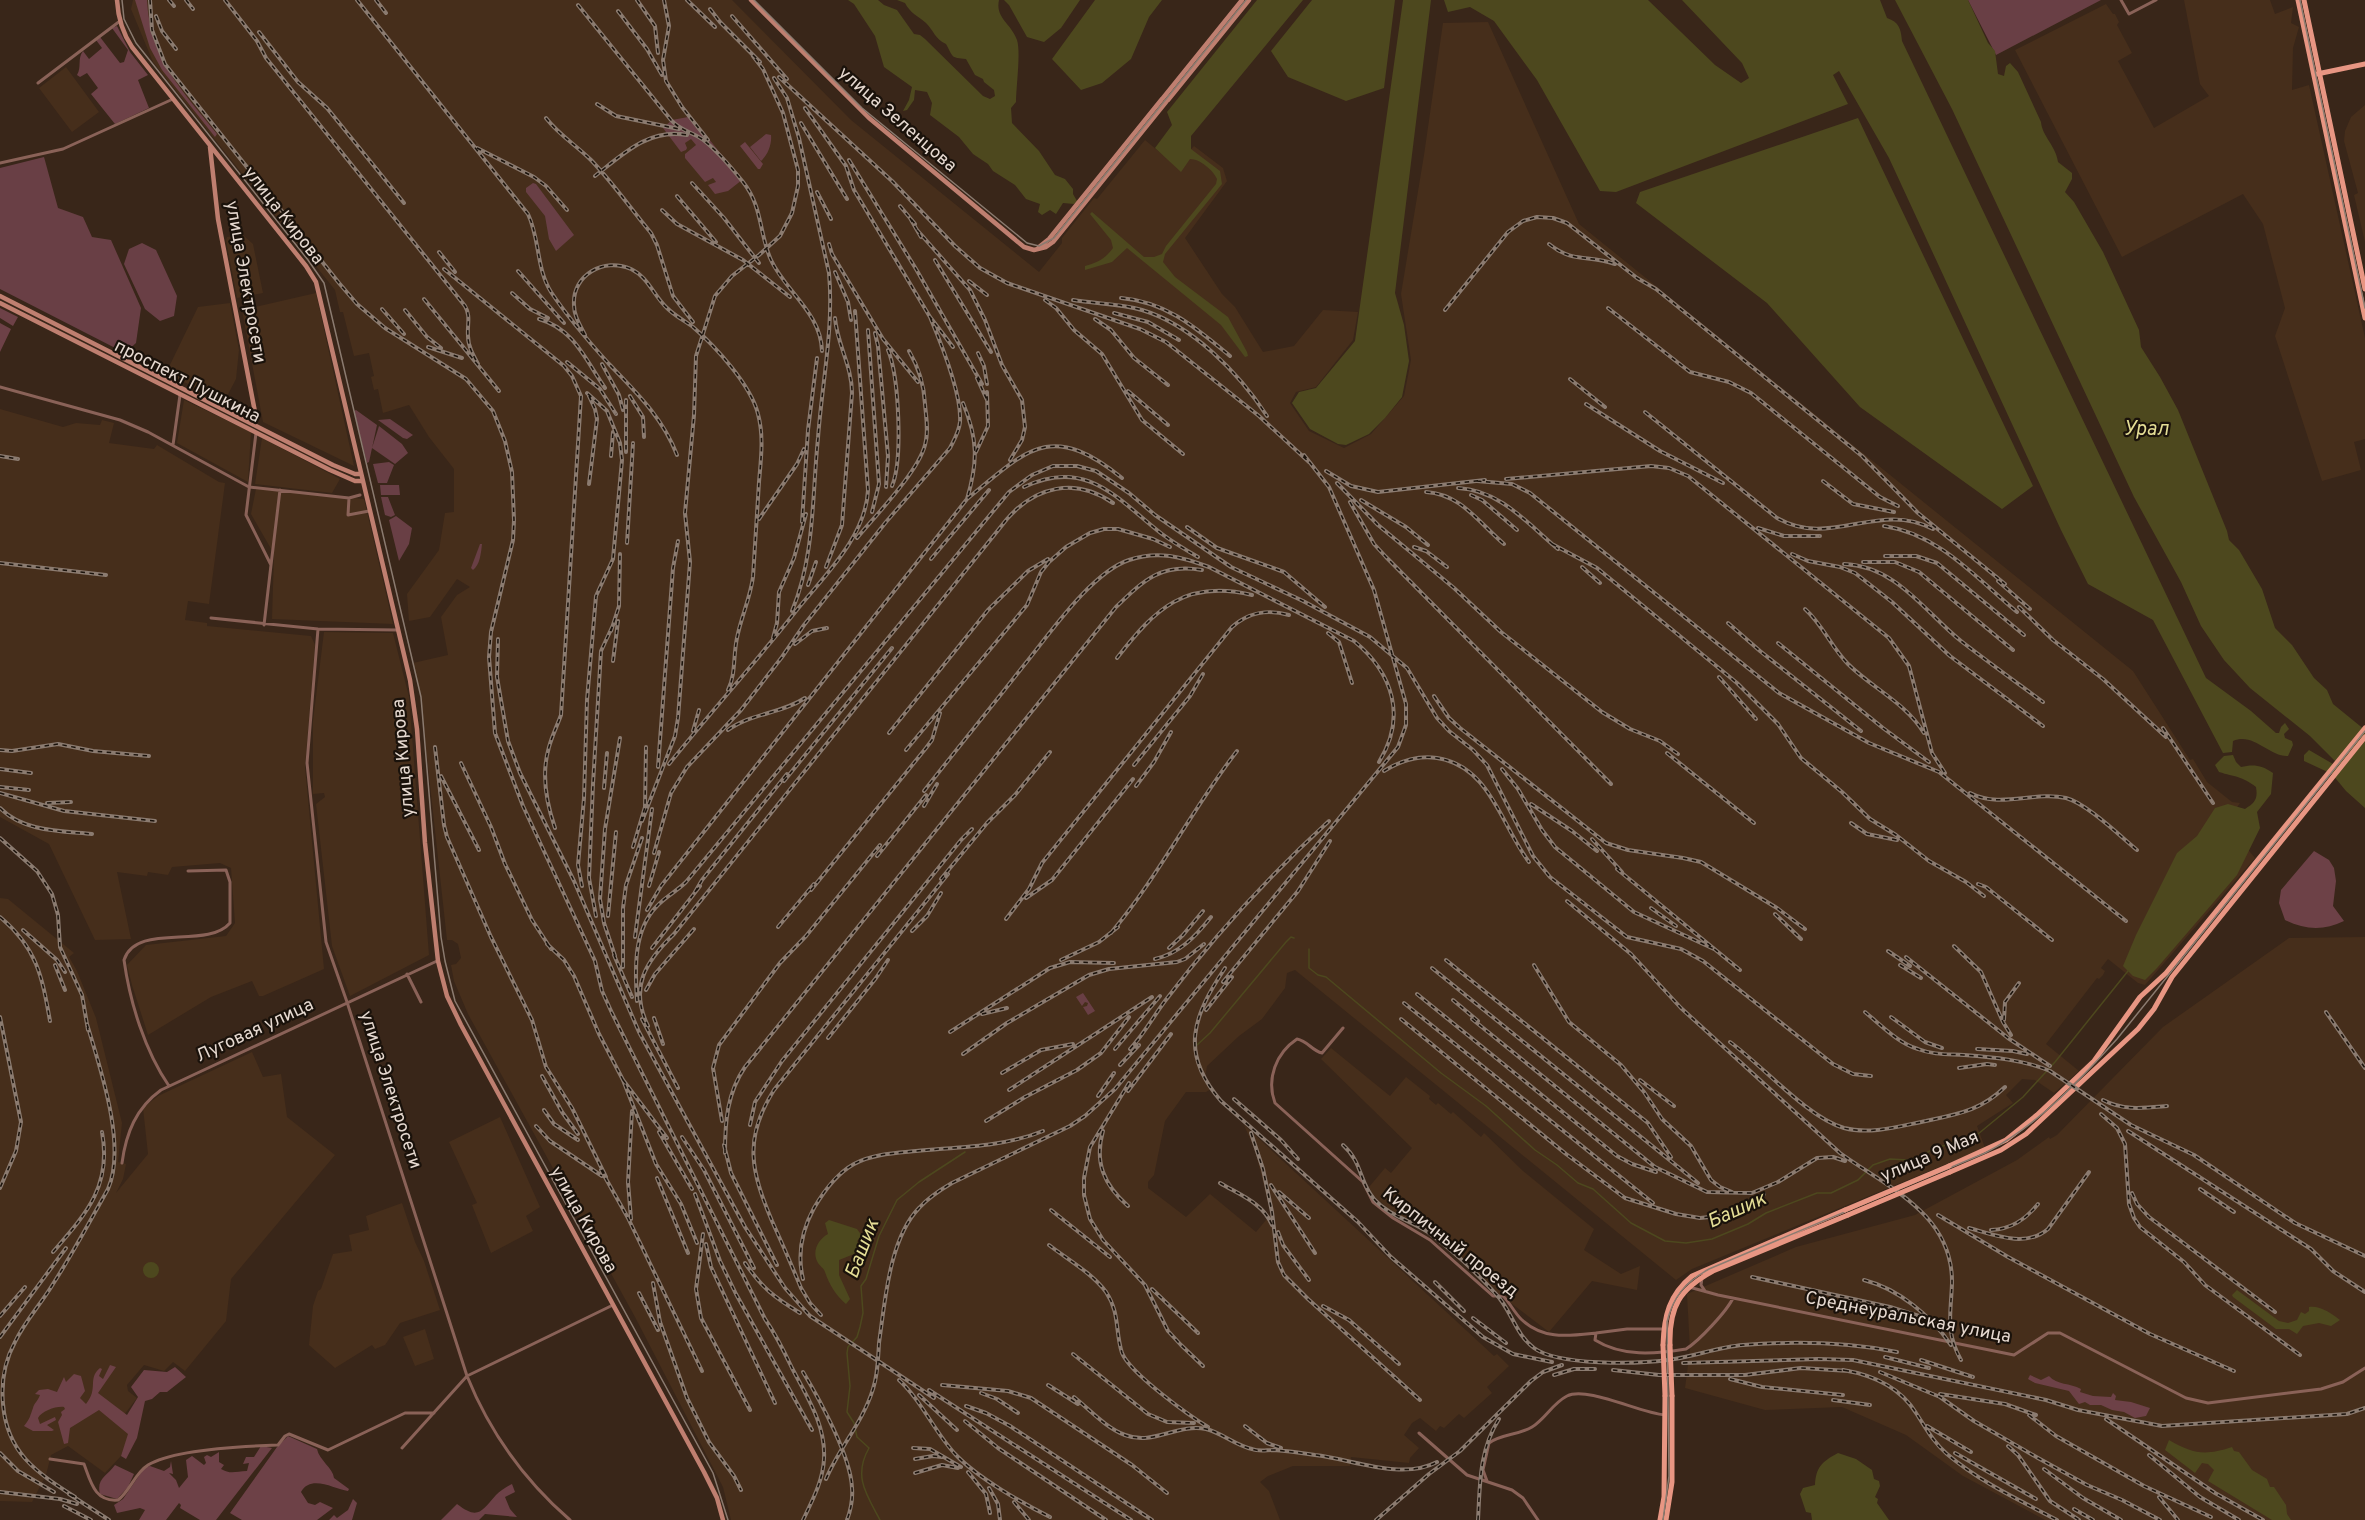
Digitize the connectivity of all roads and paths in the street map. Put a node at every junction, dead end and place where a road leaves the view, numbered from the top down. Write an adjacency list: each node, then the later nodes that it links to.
1 (117, 0): 9 (main road, улица Кирова)
2 (751, 0): 14 (main road, улица Зеленцова)
3 (1242, 0): 14 (main road)
4 (1249, 0): 14 (main road)
5 (2121, 0): 6 (street)
6 (2156, 0)
7 (2298, 0): 11 (main road)
8 (2304, 0): 11 (main road)
9 (120, 21): 12 (street); 13 (main road, улица Кирова)
10 (2365, 64): 11 (main road)
11 (2317, 74): 17 (main road); 20 (main road)
12 (38, 83)
13 (173, 99): 15 (main road, улица Кирова); 16 (street)
14 (1165, 100)
15 (209, 144): 25 (main road, улица Электросети); 28 (main road, улица Кирова)
16 (0, 163)
17 (2365, 289)
18 (0, 296): 21 (main road, проспект Пушкина)
19 (0, 303): 22 (main road, проспект Пушкина)
20 (2365, 318)
21 (122, 358): 22 (main road); 25 (main road, проспект Пушкина)
22 (119, 364): 24 (main road, проспект Пушкина)
23 (0, 387): 27 (street)
24 (180, 394): 26 (main road, проспект Пушкина); 27 (street)
25 (254, 425): 28 (main road, проспект Пушкина)
26 (256, 432): 29 (main road, проспект Пушкина); 30 (street)
27 (172, 445): 30 (street)
28 (361, 474): 29 (main road, улица Кирова)
29 (362, 481): 34 (main road, улица Кирова)
30 (249, 487): 31 (street); 35 (street)
31 (280, 490): 33 (street); 35 (street)
32 (360, 495): 33 (street)
33 (348, 498): 34 (street)
34 (369, 511): 39 (main road, улица Кирова)
35 (271, 565): 37 (street)
36 (211, 618): 37 (street)
37 (264, 625): 38 (street)
38 (318, 629): 39 (street); 46 (street, улица Электросети)
39 (398, 630): 44 (main road, улица Кирова)
40 (2365, 728): 42 (main road)
41 (2365, 737): 42 (main road)
42 (2319, 789): 51 (main road, улица 9 Мая); 51 (main road, улица 9 Мая)
43 (188, 871): 49 (street)
44 (438, 960): 45 (street, Луговая улица); 57 (main road, улица Кирова)
45 (407, 974): 46 (street, Луговая улица); 47 (street)
46 (347, 1002): 49 (street, Луговая улица); 62 (street, улица Электросети)
47 (421, 1002)
48 (1342, 1028): 59 (street, Кирпичный проезд)
49 (169, 1086): 50 (street, Луговая улица)
50 (122, 1163)
51 (1949, 1169): 52 (main road, улица 9 Мая, bridge)
52 (1846, 1213): 53 (main road, улица 9 Мая); 58 (main road, улица 9 Мая)
53 (1704, 1276): 54 (main road, улица 9 Мая); 55 (street)
54 (1689, 1287): 55 (street, Среднеуральская улица); 60 (main road, улица 9 Мая)
55 (1706, 1292): 56 (street, Среднеуральская улица)
56 (1733, 1298): 59 (street); 61 (street, Среднеуральская улица)
57 (614, 1304): 62 (street); 71 (main road, улица Кирова)
58 (1664, 1329): 59 (street, Кирпичный проезд); 60 (main road, улица 9 Мая)
59 (1596, 1333)
60 (1666, 1345): 63 (main road, улица 9 Мая, bridge)
61 (2365, 1368)
62 (467, 1376): 64 (street); 70 (street, улица Электросети)
63 (1669, 1396): 65 (main road, улица 9 Мая); 74 (main road, улица 9 Мая)
64 (434, 1413): 67 (street); 68 (street)
65 (1665, 1415): 69 (street); 73 (main road, улица 9 Мая)
66 (1419, 1433): 69 (street)
67 (402, 1448)
68 (50, 1459)
69 (1487, 1480): 72 (street)
70 (570, 1520)
71 (723, 1520)
72 (1538, 1520)
73 (1660, 1520)
74 (1666, 1520)

